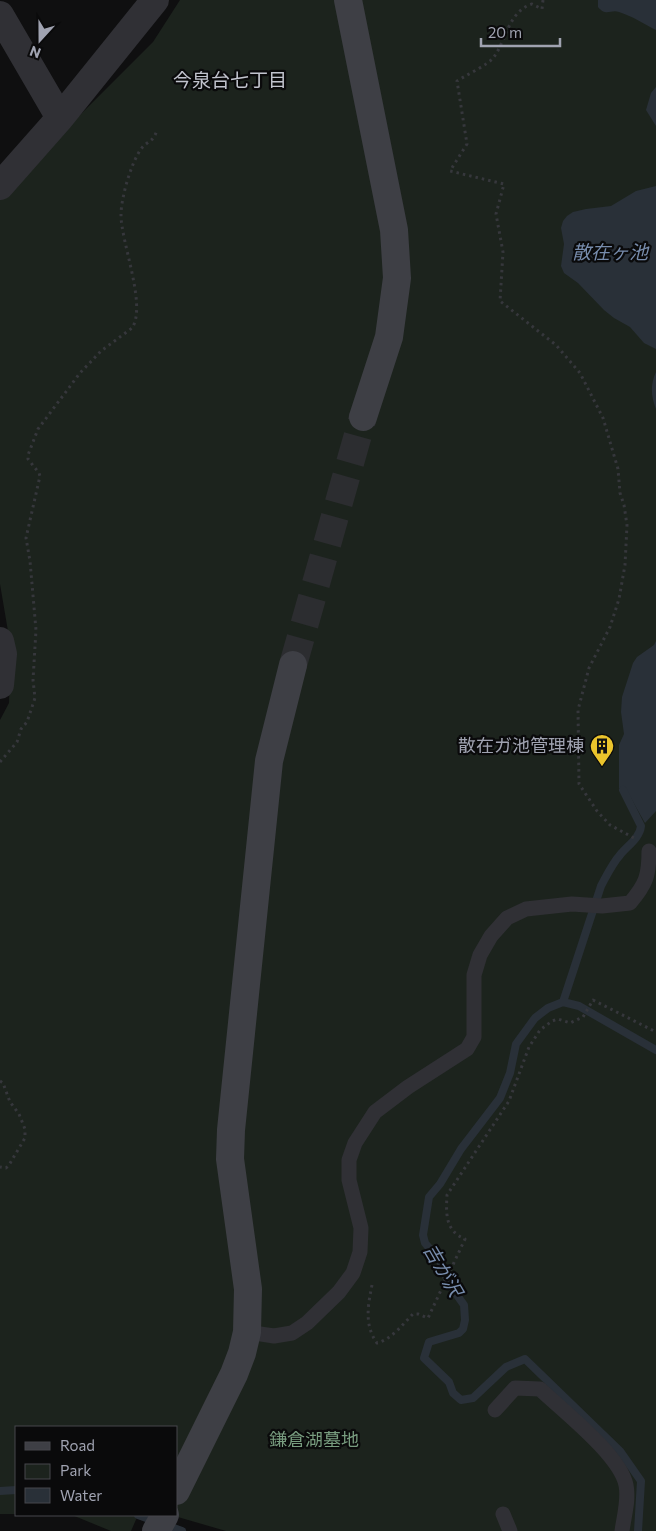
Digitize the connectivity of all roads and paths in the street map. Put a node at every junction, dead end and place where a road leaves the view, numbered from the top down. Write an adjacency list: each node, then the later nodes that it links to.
1 (348, 0): 8 (street)
2 (543, 0): 13 (path)
3 (151, 2): 5 (street)
4 (0, 15): 5 (street)
5 (60, 118): 7 (street)
6 (157, 130): 12 (path)
7 (0, 186)
8 (363, 416)
9 (0, 641): 11 (street)
10 (293, 666): 18 (street)
11 (0, 685)
12 (0, 762)
13 (649, 851): 18 (lane)
14 (656, 1032): 17 (path)
15 (0, 1081): 16 (path)
16 (0, 1167)
17 (372, 1283)
18 (247, 1332): 20 (street)
19 (495, 1410): 25 (lane)
20 (178, 1487)
21 (503, 1514): 24 (lane)
22 (164, 1516): 23 (street)
23 (156, 1531)
24 (510, 1531)
25 (622, 1531)

